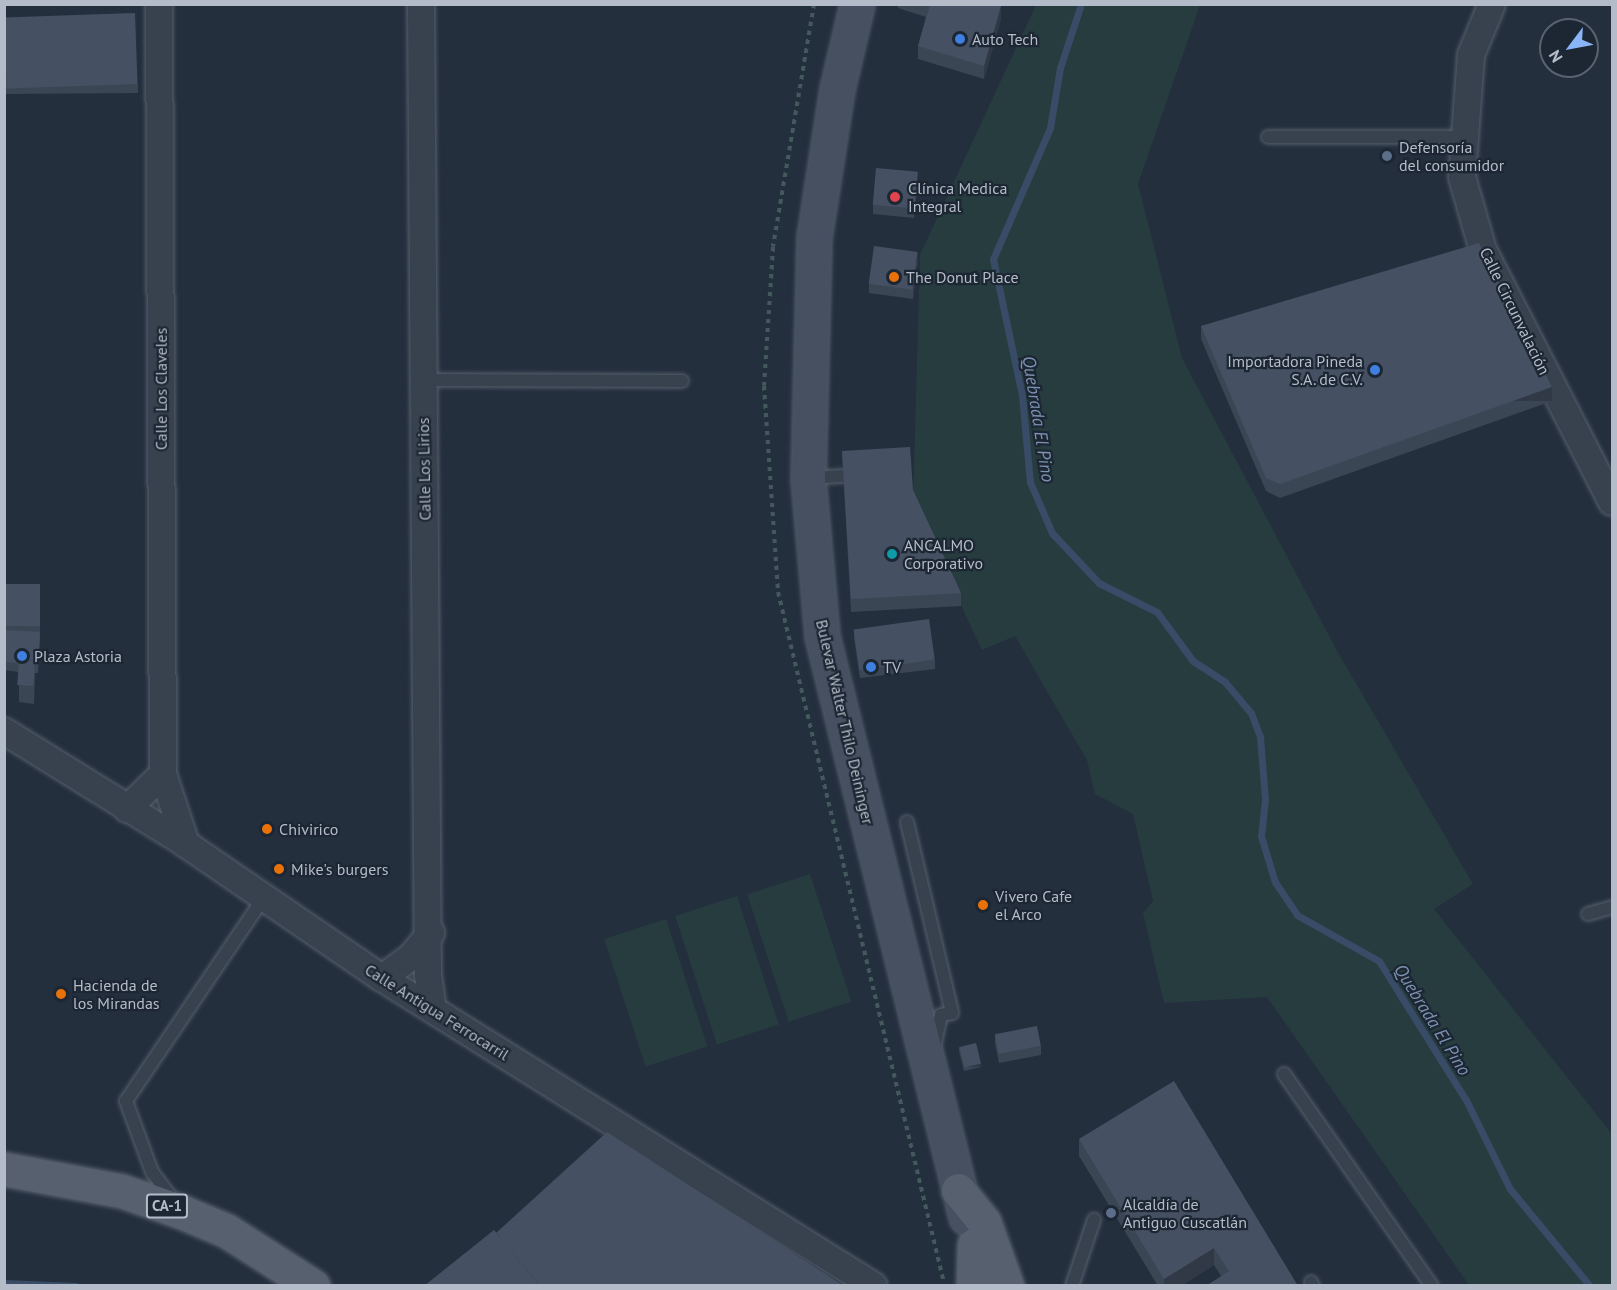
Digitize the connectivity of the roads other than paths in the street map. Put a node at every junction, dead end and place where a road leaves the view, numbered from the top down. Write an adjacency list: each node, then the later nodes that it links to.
1 (159, 4): 13 (street, Calle Los Claveles)
2 (421, 4): 7 (street, Calle Los Lirios)
3 (857, 4): 10 (main road, Bulevar Walter Thilo Deininger)
4 (1492, 4): 6 (street, Calle Circunvalación)
5 (1268, 137): 6 (lane)
6 (1461, 137): 11 (street, Calle Circunvalación)
7 (423, 380): 8 (lane); 20 (street, Calle Los Lirios)
8 (682, 381)
9 (874, 474): 10 (lane)
10 (808, 478): 23 (main road, Bulevar Walter Thilo Deininger)
11 (1611, 495)
12 (4, 731): 14 (street, Calle Antigua Ferrocarril)
13 (163, 774): 14 (street); 16 (street, Calle Los Claveles)
14 (127, 808): 16 (street, Calle Antigua Ferrocarril)
15 (907, 822): 23 (lane)
16 (186, 844): 17 (street, Calle Antigua Ferrocarril)
17 (262, 900): 21 (street, Calle Antigua Ferrocarril); 27 (lane)
18 (1612, 907): 19 (lane)
19 (1588, 914)
20 (431, 933): 21 (street); 22 (street, Calle Los Lirios)
21 (382, 978): 22 (street, Calle Antigua Ferrocarril)
22 (433, 1010): 31 (street, Calle Antigua Ferrocarril)
23 (930, 1074): 26 (main road, Bulevar Walter Thilo Deininger)
24 (1284, 1074): 34 (lane)
25 (4, 1168): 27 (main road, CA-1)
26 (958, 1190): 29 (main road, Bulevar Walter Thilo Deininger); 32 (main road)
27 (182, 1212): 30 (main road, CA-1)
28 (1094, 1220): 33 (lane)
29 (979, 1284)
30 (313, 1286)
31 (874, 1286)
32 (1007, 1286)
33 (1072, 1286)
34 (1432, 1286)

